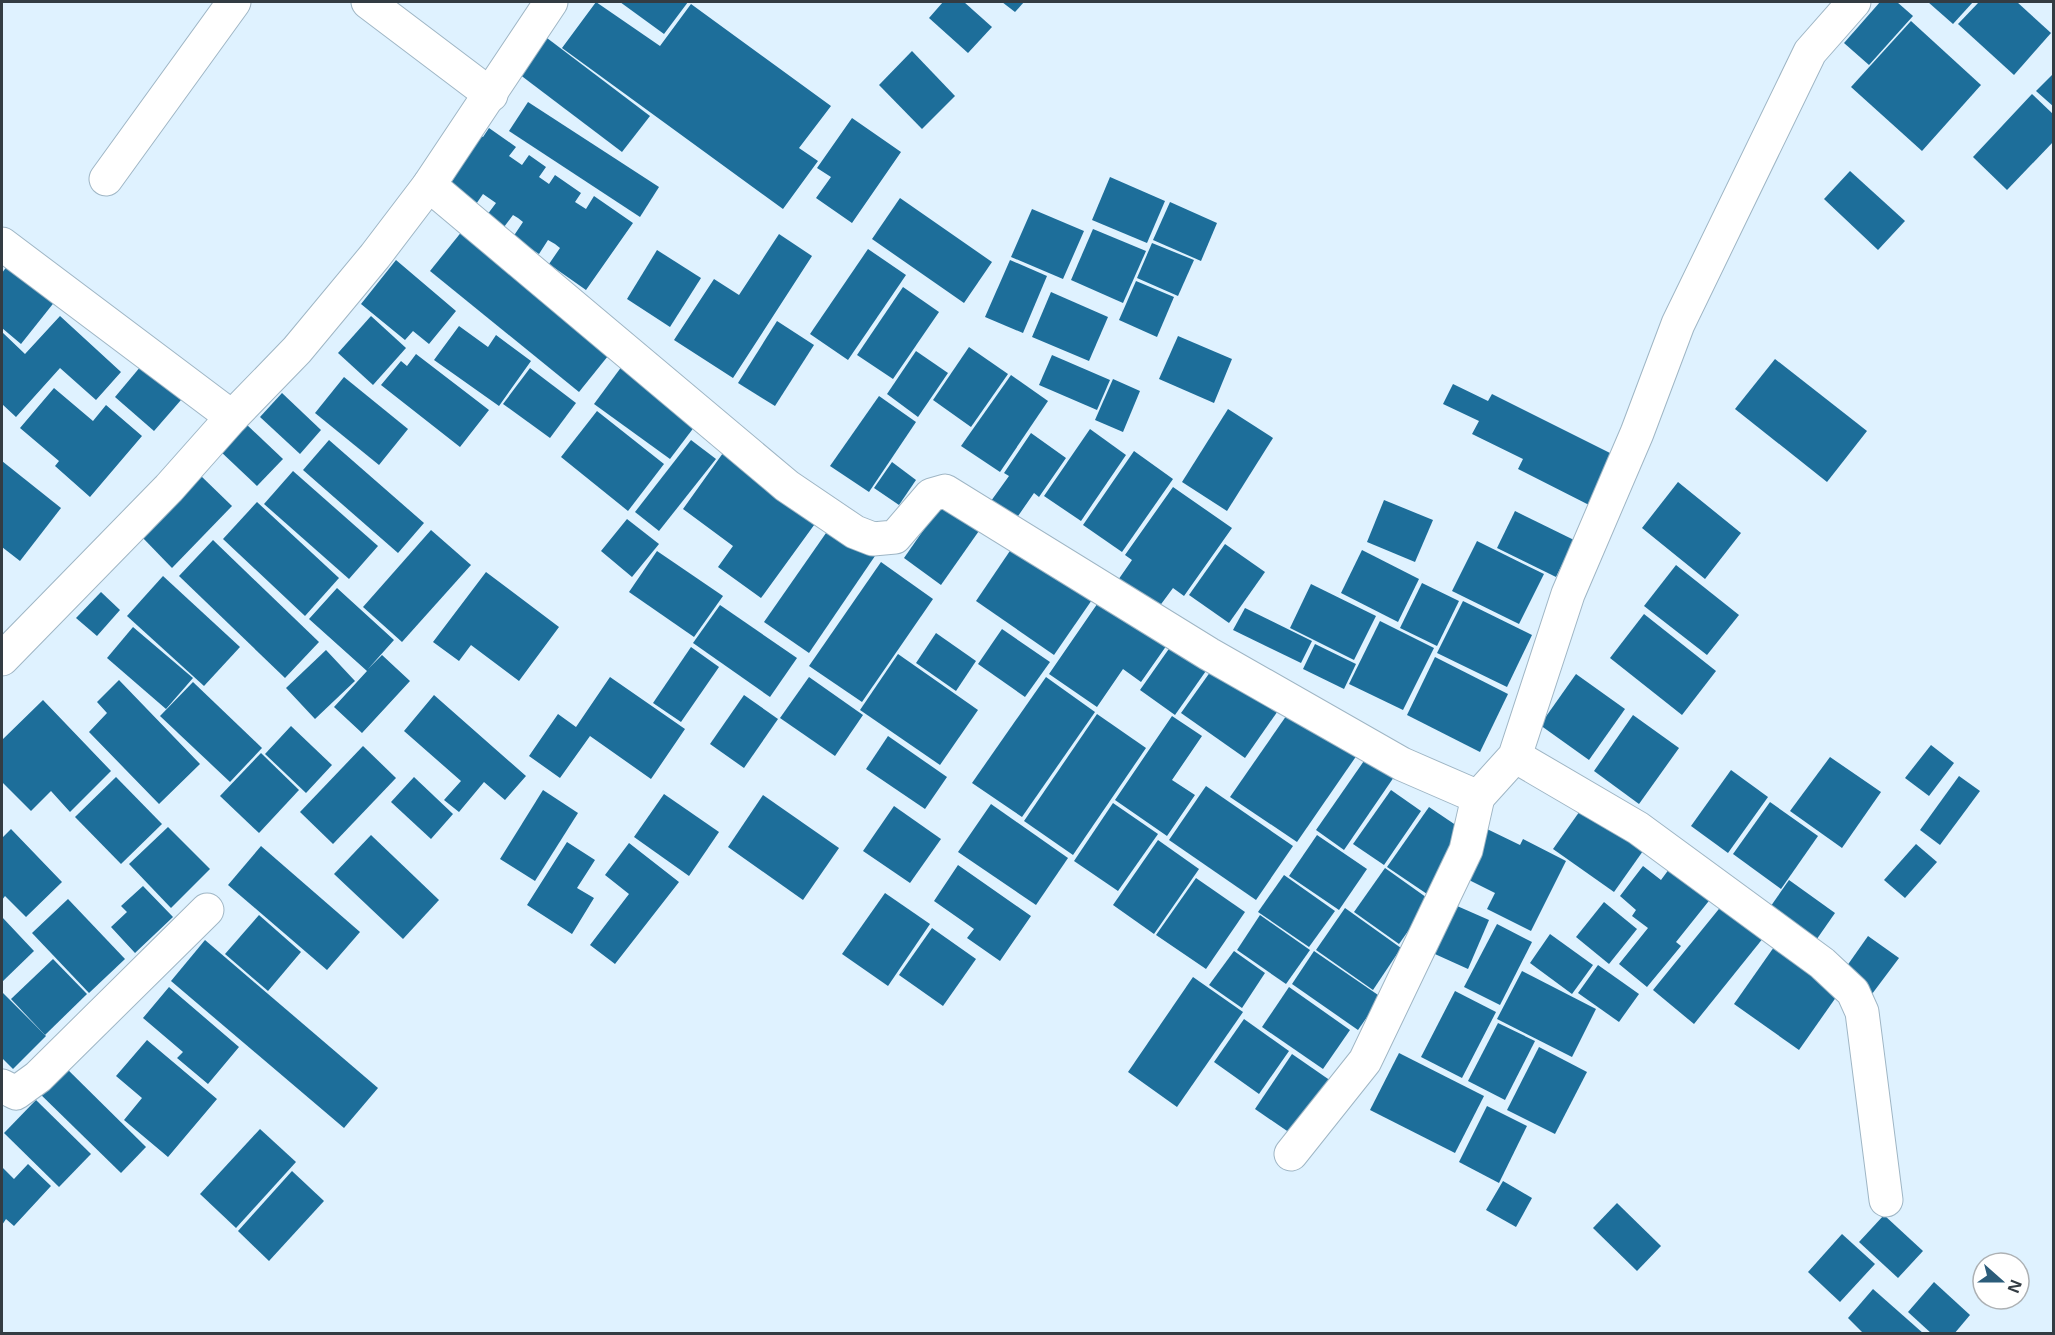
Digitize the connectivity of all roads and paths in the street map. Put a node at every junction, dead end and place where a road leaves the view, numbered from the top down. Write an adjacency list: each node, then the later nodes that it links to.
1 (234, 2): 6 (street)
2 (368, 2): 5 (street)
3 (551, 2): 5 (street)
4 (1854, 2): 11 (street)
5 (491, 94): 7 (street)
6 (106, 179)
7 (429, 185): 9 (street); 12 (street)
8 (2, 244): 9 (street)
9 (232, 417): 10 (street)
10 (2, 659)
11 (1515, 756): 12 (street); 16 (street)
12 (1478, 797): 15 (street)
13 (207, 910): 14 (street)
14 (2, 1086)
15 (1291, 1154)
16 (1886, 1200)

